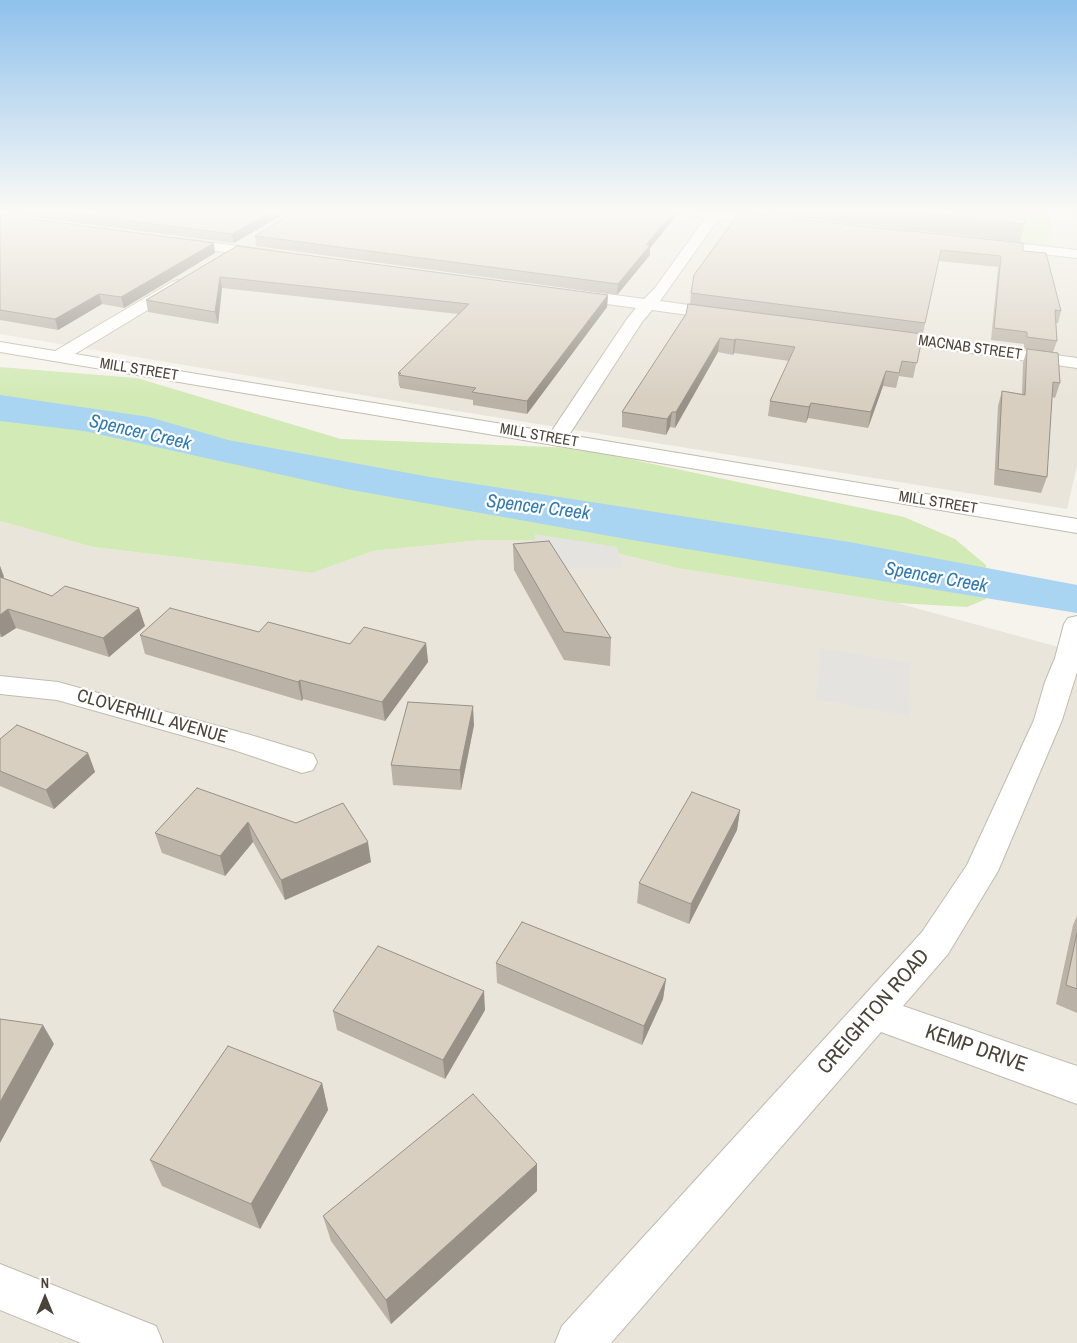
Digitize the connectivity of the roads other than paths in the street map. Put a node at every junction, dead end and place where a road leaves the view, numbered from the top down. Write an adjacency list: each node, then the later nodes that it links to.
1 (673, 274): 4 (street)
2 (190, 277): 8 (street)
3 (559, 293): 4 (street)
4 (647, 304): 5 (street); 10 (street)
5 (745, 318)
6 (872, 335): 9 (street, MACNAB STREET)
7 (0, 347): 8 (street, MILL STREET)
8 (57, 357): 10 (street, MILL STREET)
9 (1077, 363)
10 (557, 439): 11 (street, MILL STREET)
11 (1077, 526)
12 (1073, 641): 15 (street, CREIGHTON ROAD)
13 (0, 685): 14 (street, CLOVERHILL AVENUE)
14 (302, 762)
15 (874, 1013): 16 (street, KEMP DRIVE); 19 (street, CREIGHTON ROAD)
16 (1077, 1085)
17 (0, 1287): 18 (street)
18 (139, 1343)
19 (579, 1343)

